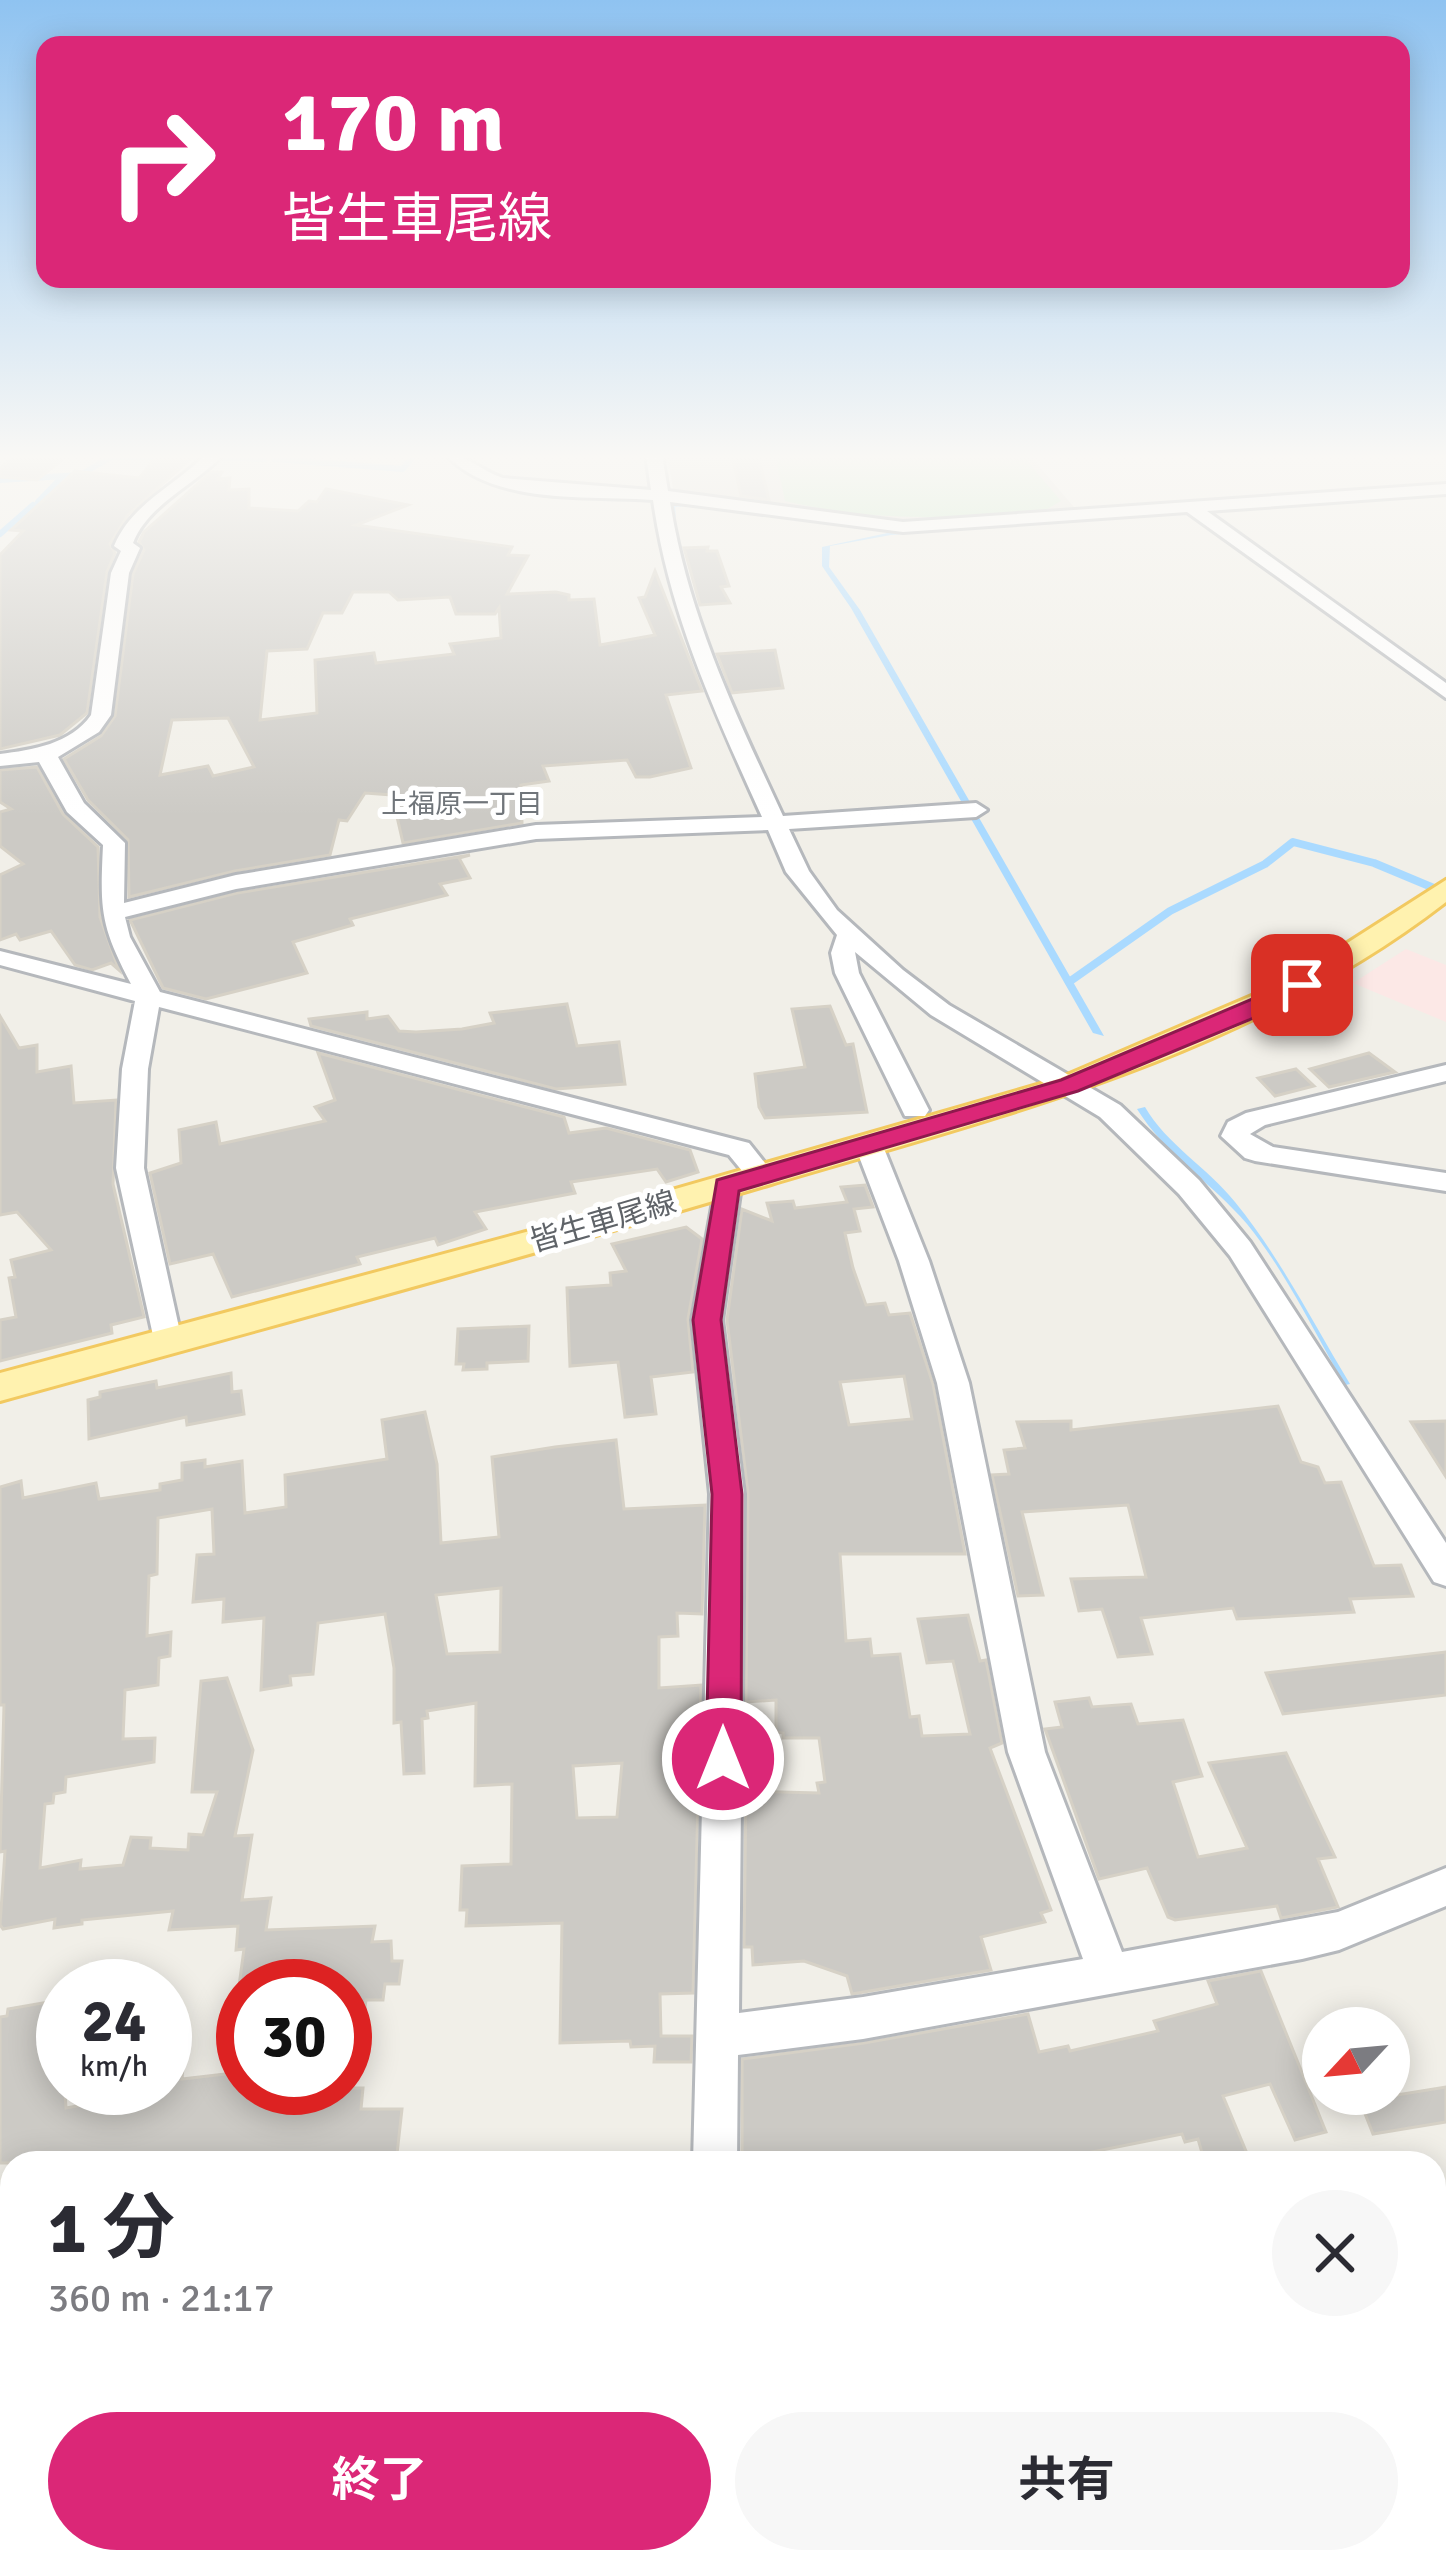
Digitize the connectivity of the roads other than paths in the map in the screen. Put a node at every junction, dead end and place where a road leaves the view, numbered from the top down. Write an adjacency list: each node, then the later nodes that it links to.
1 (120, 575): 5 (street)
2 (674, 575): 8 (street)
3 (1286, 575): 4 (street)
4 (1445, 690)
5 (46, 755): 6 (street); 10 (street)
6 (0, 760)
7 (966, 810): 8 (street)
8 (771, 820): 10 (street); 11 (street)
9 (1446, 888): 15 (main road, 皆生車尾線)
10 (112, 913): 13 (street)
11 (849, 934): 15 (street); 16 (street)
12 (0, 958): 13 (street)
13 (149, 995): 18 (street); 20 (street)
14 (1446, 1073): 19 (street)
15 (1069, 1086): 17 (main road, 皆生車尾線); 22 (street)
16 (915, 1110)
17 (869, 1146): 18 (main road, 皆生車尾線); 24 (street)
18 (744, 1182): 20 (main road, 皆生車尾線); 25 (street)
19 (1446, 1182)
20 (167, 1341): 21 (main road, 皆生車尾線)
21 (0, 1387)
22 (1446, 1572)
23 (1446, 1887): 24 (street)
24 (1110, 1975): 25 (street)
25 (717, 2037): 26 (street)
26 (715, 2151)

